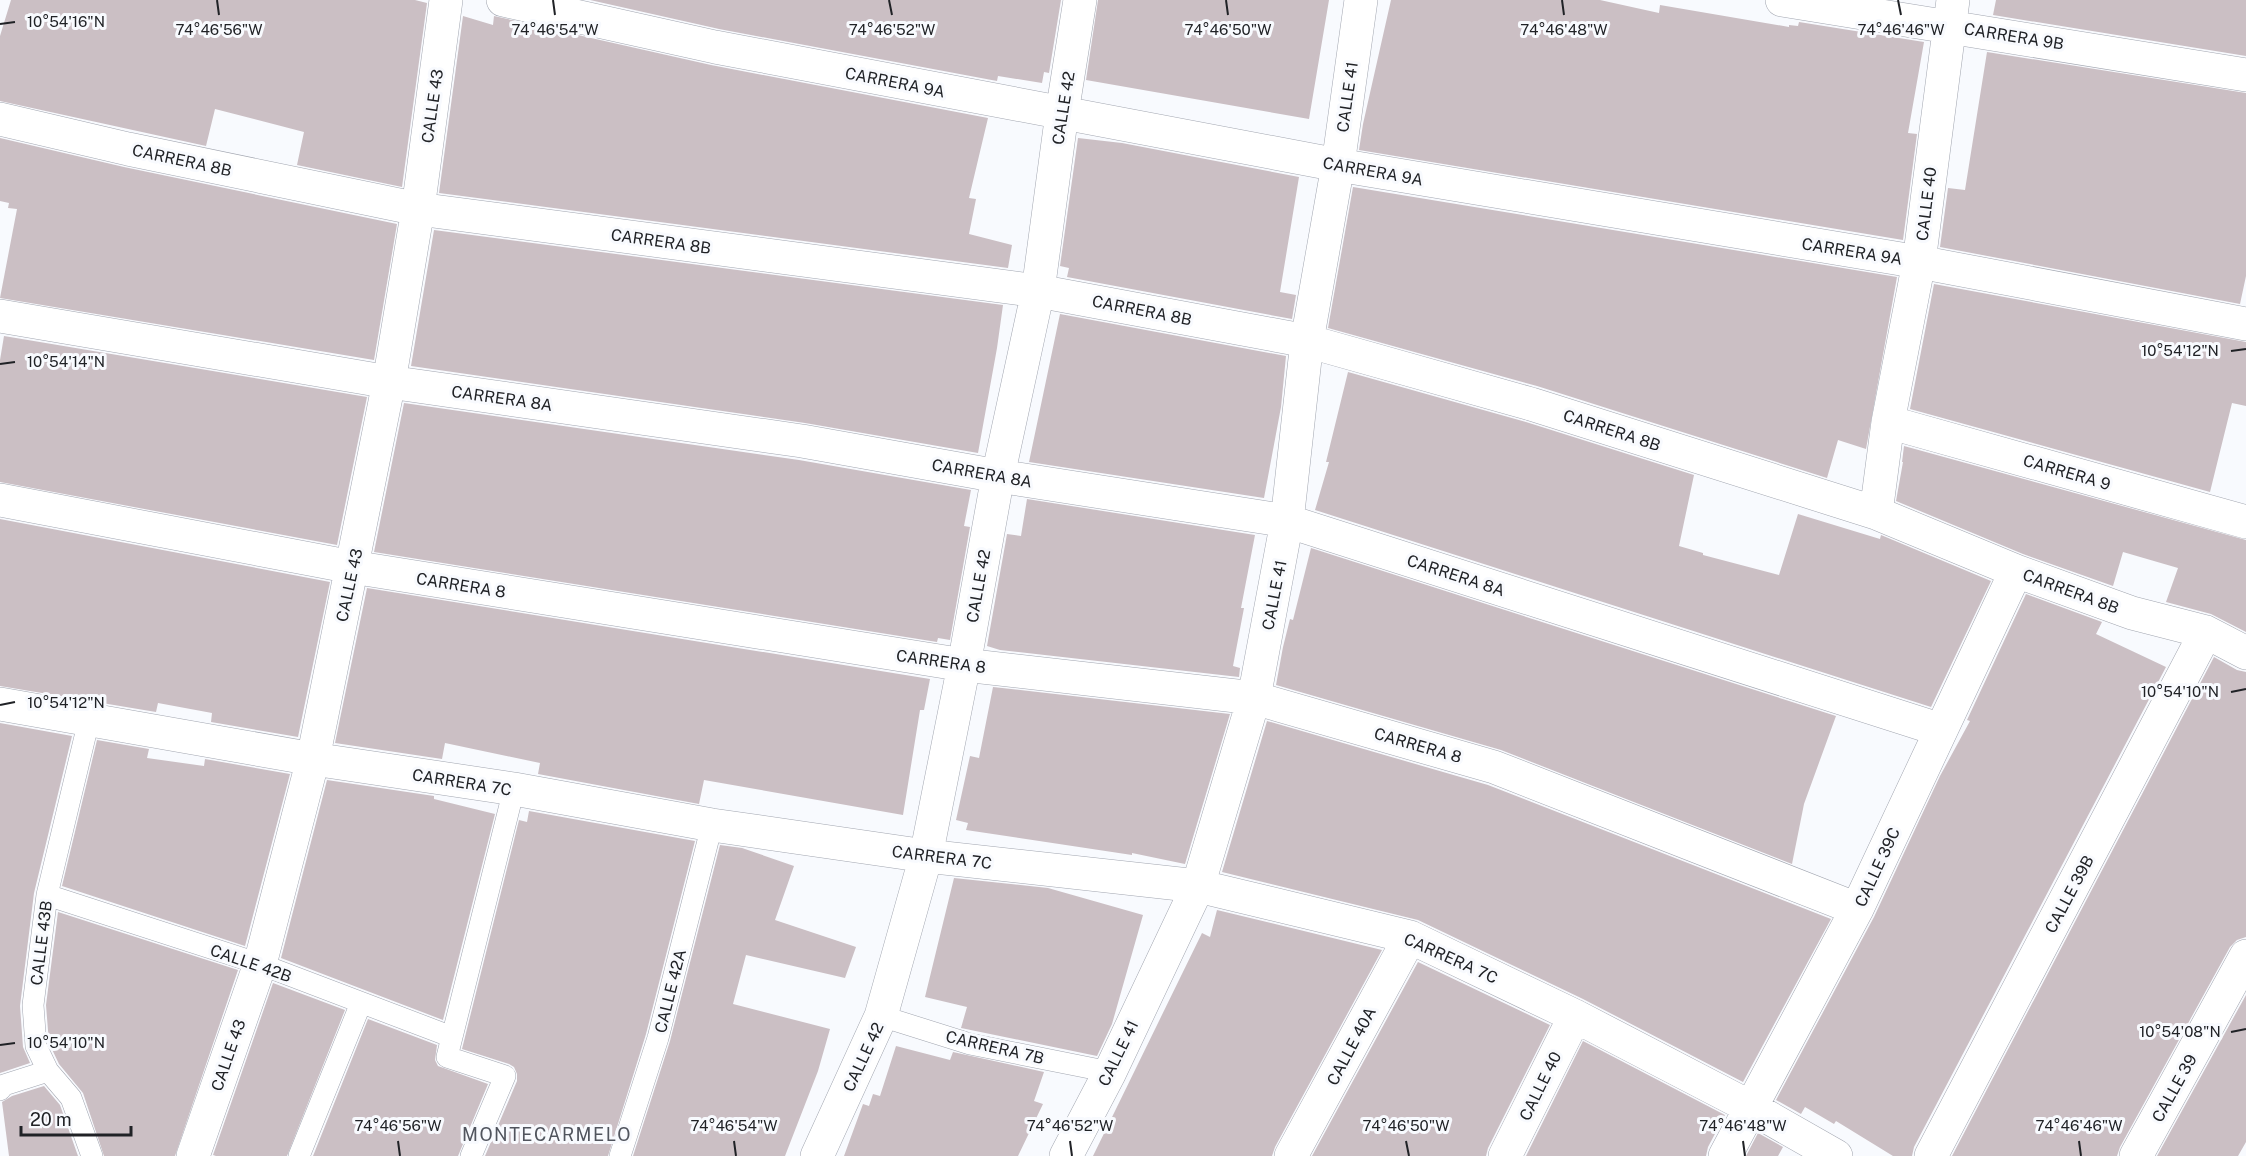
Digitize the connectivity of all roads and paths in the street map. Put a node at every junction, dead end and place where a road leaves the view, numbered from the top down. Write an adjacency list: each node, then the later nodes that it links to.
1 (446, 0): 11 (street, CALLE 43)
2 (503, 0): 8 (street, CARRERA 9A)
3 (1080, 0): 8 (street, CALLE 42)
4 (1361, 0): 10 (street, CALLE 41)
5 (1782, 0): 6 (street, CARRERA 9B)
6 (1951, 13): 7 (street, CARRERA 9B); 12 (street, CALLE 40)
7 (2246, 75)
8 (1062, 113): 10 (street, CARRERA 9A); 13 (street, CALLE 42)
9 (0, 119): 11 (street, CARRERA 8B)
10 (1338, 165): 12 (street, CARRERA 9A); 16 (street, CALLE 41)
11 (418, 209): 13 (street, CARRERA 8B); 17 (street, CALLE 43)
12 (1919, 262): 15 (street, CARRERA 9A); 18 (street, CALLE 40)
13 (1038, 291): 16 (street, CARRERA 8B); 19 (street, CALLE 42)
14 (0, 316): 17 (street, CARRERA 8A)
15 (2246, 324)
16 (1307, 341): 21 (street, CARRERA 8B); 22 (street, CALLE 41)
17 (390, 382): 19 (street, CARRERA 8A); 24 (street, CALLE 43)
18 (1888, 422): 21 (street, CALLE 40); 23 (street, CARRERA 9)
19 (998, 476): 22 (street, CARRERA 8A); 28 (street, CALLE 42)
20 (0, 500): 24 (street, CARRERA 8)
21 (1876, 513): 25 (street, CARRERA 8B)
22 (1287, 521): 29 (street, CALLE 41); 32 (street, CARRERA 8A)
23 (2246, 522)
24 (352, 567): 28 (street, CARRERA 8); 33 (street, CALLE 43)
25 (2016, 571): 26 (street, CARRERA 8B); 32 (street, CALLE 39C)
26 (2206, 632): 27 (street, CARRERA 8B); 62 (street, CALLE 39B)
27 (2246, 653)
28 (964, 665): 29 (street, CARRERA 8); 36 (street, CALLE 42)
29 (1254, 698): 37 (street, CALLE 41); 39 (street, CARRERA 8)
30 (0, 704): 31 (street, CARRERA 7C)
31 (89, 720): 33 (street, CARRERA 7C); 38 (lane, CALLE 43B)
32 (1941, 730): 39 (street, CALLE 39C)
33 (313, 759): 34 (street, CARRERA 7C); 42 (street, CALLE 43)
34 (514, 789): 35 (street, CARRERA 7C); 46 (lane)
35 (712, 825): 36 (street, CARRERA 7C); 55 (lane, CALLE 42A)
36 (926, 856): 37 (street, CARRERA 7C); 44 (street, CALLE 42)
37 (1197, 886): 40 (street, CARRERA 7C); 48 (street, CALLE 41)
38 (47, 895): 42 (lane, CALLE 42B); 47 (lane, CALLE 43B)
39 (1857, 909): 50 (street, CALLE 39C)
40 (1410, 937): 45 (street, CARRERA 7C); 58 (street, CALLE 40A)
41 (2246, 956): 63 (street, CALLE 39)
42 (260, 964): 43 (lane, CALLE 42B); 52 (street, CALLE 43)
43 (361, 1003): 46 (lane, CALLE 42B); 53 (lane)
44 (882, 1016): 48 (lane, CARRERA 7B); 56 (street, CALLE 42)
45 (1575, 1016): 50 (street, CARRERA 7C); 59 (street, CALLE 40)
46 (452, 1037): 54 (lane)
47 (48, 1071): 49 (lane); 51 (lane, CALLE 43B)
48 (1110, 1072): 57 (street, CALLE 41)
49 (0, 1089)
50 (1750, 1107): 60 (street, CALLE 39C); 61 (street, CARRERA 7C)
51 (92, 1156)
52 (193, 1156)
53 (299, 1156)
54 (471, 1156)
55 (620, 1156)
56 (817, 1156)
57 (1066, 1156)
58 (1292, 1156)
59 (1505, 1156)
60 (1725, 1156)
61 (1836, 1156)
62 (1931, 1156)
63 (2136, 1156)

